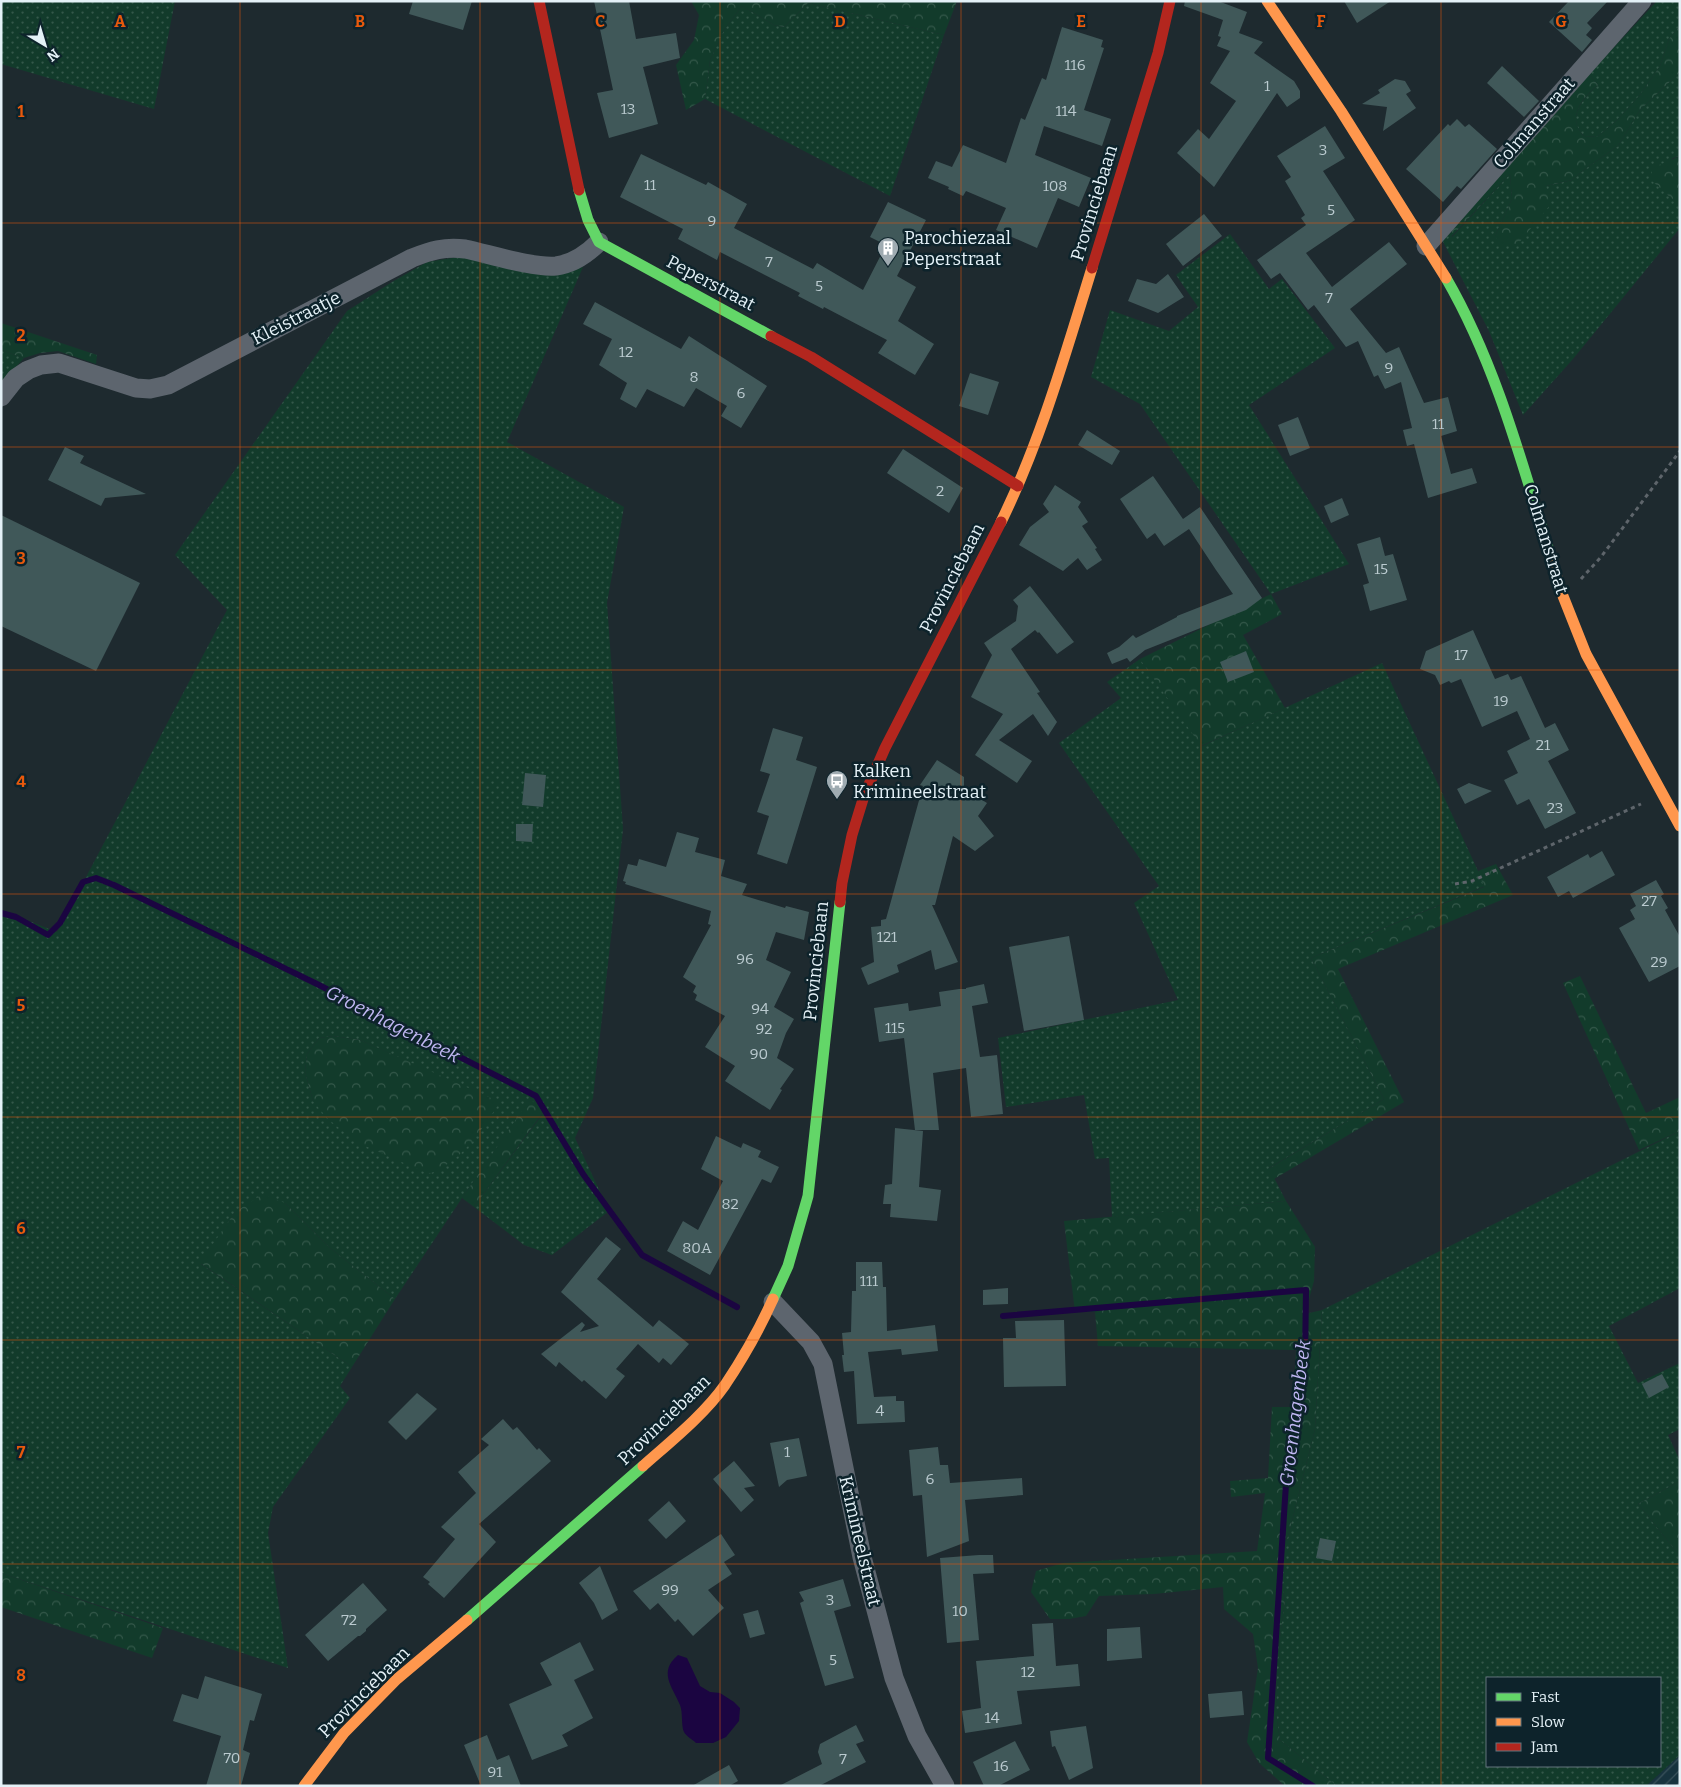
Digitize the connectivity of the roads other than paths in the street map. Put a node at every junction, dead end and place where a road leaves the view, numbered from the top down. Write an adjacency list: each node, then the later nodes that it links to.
1 (539, 1): 5 (main road)
2 (1170, 1): 8 (main road, Provinciebaan)
3 (1267, 1): 6 (main road, Colmanstraat)
4 (1642, 1): 6 (street, Colmanstraat)
5 (599, 242): 7 (street, Kleistraatje); 8 (main road, Peperstraat)
6 (1426, 246): 9 (main road, Colmanstraat)
7 (1, 397)
8 (1018, 486): 10 (main road, Provinciebaan)
9 (1680, 826)
10 (773, 1302): 11 (main road, Provinciebaan); 12 (street, Krimineelstraat)
11 (304, 1786)
12 (945, 1786)

